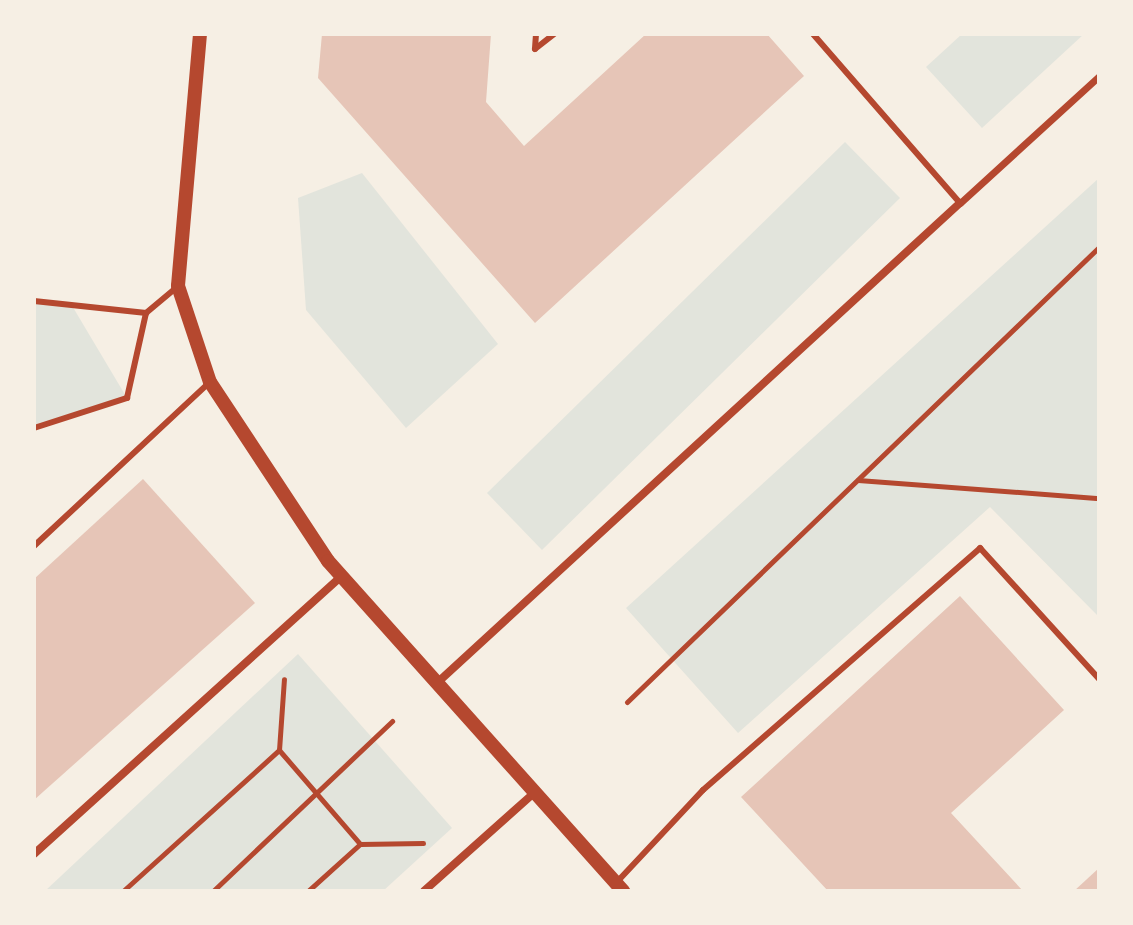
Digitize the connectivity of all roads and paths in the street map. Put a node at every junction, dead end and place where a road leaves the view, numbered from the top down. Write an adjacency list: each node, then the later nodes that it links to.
1 (200, 34): 8 (street)
2 (536, 34): 3 (lane)
3 (554, 34)
4 (813, 34): 6 (lane)
5 (1099, 76): 6 (street)
6 (960, 203): 18 (street)
7 (1099, 247): 13 (path)
8 (178, 286): 10 (lane); 11 (street)
9 (34, 301): 10 (lane)
10 (146, 313): 12 (lane)
11 (210, 382): 15 (lane); 16 (street)
12 (34, 428)
13 (858, 480): 14 (path); 19 (path)
14 (1099, 498)
15 (34, 546)
16 (342, 576): 18 (street); 27 (street)
17 (1099, 679): 28 (lane)
18 (437, 683): 23 (street)
19 (627, 702)
20 (287, 716): 22 (path)
21 (392, 721): 24 (path)
22 (279, 750): 24 (path); 29 (path)
23 (535, 792): 26 (street); 28 (street)
24 (317, 793): 25 (path); 30 (path)
25 (360, 844): 26 (path); 31 (path)
26 (469, 851): 32 (street)
27 (34, 854)
28 (620, 887)
29 (123, 891)
30 (213, 891)
31 (308, 891)
32 (424, 891)

